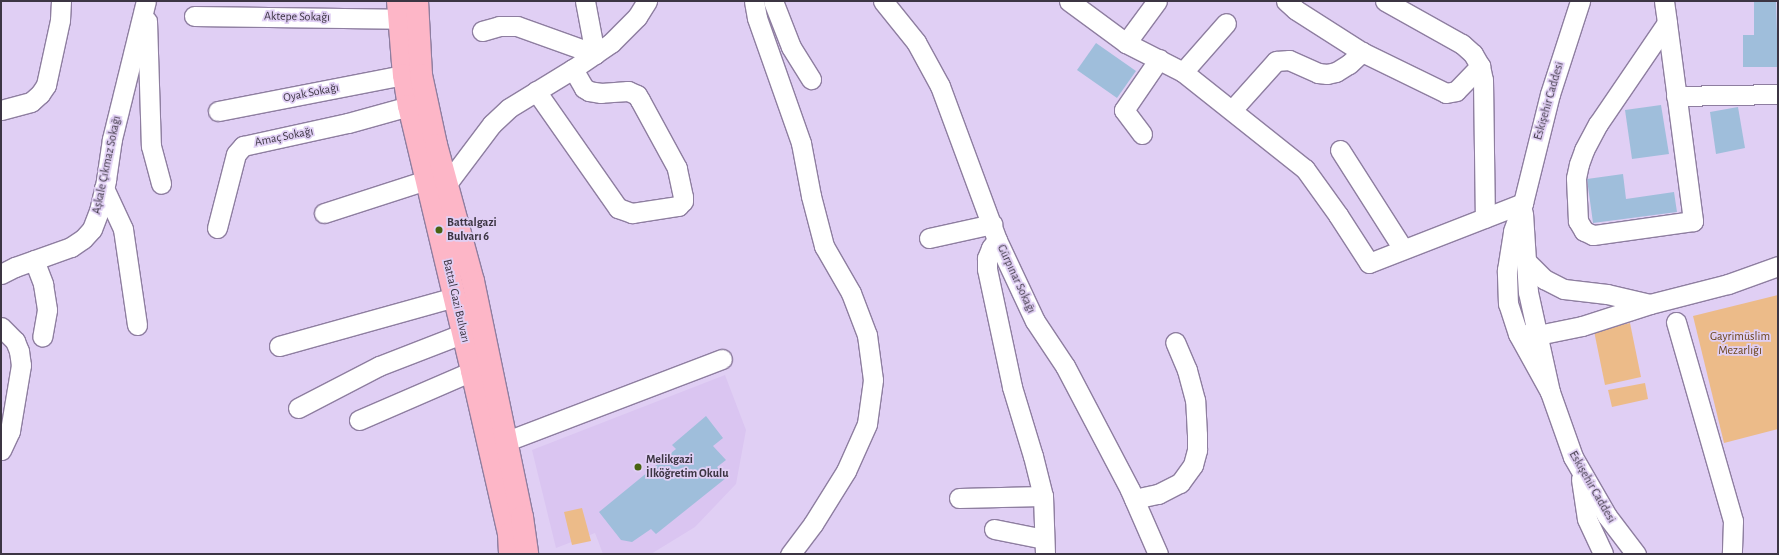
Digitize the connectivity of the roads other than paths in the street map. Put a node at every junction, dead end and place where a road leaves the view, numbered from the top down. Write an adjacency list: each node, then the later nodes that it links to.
1 (61, 1): 33 (street)
2 (417, 1): 38 (main road, Battal Gazi Bulvarı)
3 (585, 1): 22 (street)
4 (647, 1): 22 (street)
5 (754, 1): 78 (street)
6 (773, 1): 28 (street)
7 (883, 1): 45 (street, Gürpınar Sokağı)
8 (1069, 1): 20 (street)
9 (1157, 1): 20 (street)
10 (1286, 1): 21 (street)
11 (1385, 1): 24 (street)
12 (1580, 1): 41 (street, Eskişehir Caddesi)
13 (1664, 1): 18 (street)
14 (146, 3): 39 (street); 40 (street, Aşkale Çıkmaz Sokağı)
15 (399, 10): 16 (street, Aktepe Sokağı); 27 (main road, Battal Gazi Bulvarı)
16 (194, 16)
17 (1226, 23): 26 (street)
18 (1668, 23): 31 (street); 31 (street)
19 (482, 31): 22 (street)
20 (1126, 43): 23 (street)
21 (1362, 52): 24 (street); 34 (street)
22 (595, 54): 25 (street)
23 (1159, 60): 26 (street); 36 (street)
24 (1480, 66): 43 (street)
25 (573, 69): 29 (street); 29 (street)
26 (1183, 72): 34 (street)
27 (404, 74): 32 (main road, Battal Gazi Bulvarı); 35 (street, Oyak Sokağı)
28 (811, 79)
29 (536, 91): 38 (street)
30 (1778, 94): 31 (street)
31 (1676, 96)
32 (410, 106): 38 (main road, Battal Gazi Bulvarı); 44 (street, Amaç Sokağı)
33 (1, 110)
34 (1232, 110): 47 (street)
35 (218, 111)
36 (1142, 134)
37 (1340, 150): 47 (street)
38 (436, 183): 42 (street); 52 (main road, Battal Gazi Bulvarı); 68 (main road, Battal Gazi Bulvarı)
39 (161, 184)
40 (104, 188): 48 (street, Aşkale Çıkmaz Sokağı); 55 (street)
41 (1523, 203): 43 (street); 49 (street, Eskişehir Caddesi); 58 (street, Eskişehir Caddesi)
42 (324, 213)
43 (1485, 218): 47 (street)
44 (217, 228)
45 (995, 232): 46 (street); 71 (street); 73 (street, Gürpınar Sokağı)
46 (929, 238)
47 (1403, 249)
48 (34, 260): 51 (street, Aşkale Çıkmaz Sokağı); 60 (street)
49 (1528, 263): 53 (street); 59 (street, Eskişehir Caddesi)
50 (1778, 266): 53 (street)
51 (1, 274)
52 (455, 297): 57 (main road, Battal Gazi Bulvarı); 62 (street)
53 (1650, 304): 59 (street)
54 (1676, 322): 82 (street)
55 (137, 325)
56 (1, 327): 69 (street)
57 (464, 334): 64 (main road, Battal Gazi Bulvarı); 66 (street)
58 (1518, 334): 59 (street); 65 (street, Eskişehir Caddesi)
59 (1538, 335): 65 (street, Eskişehir Caddesi)
60 (42, 337)
61 (1174, 342): 73 (street)
62 (278, 346)
63 (722, 359): 68 (street)
64 (472, 371): 67 (street); 76 (main road, Battal Gazi Bulvarı)
65 (1550, 392): 70 (street, Eskişehir Caddesi)
66 (298, 408)
67 (359, 420)
68 (507, 441): 77 (main road, Battal Gazi Bulvarı)
69 (1, 450)
70 (1580, 469): 80 (street); 81 (street, Eskişehir Caddesi)
71 (1043, 496): 72 (street); 75 (street)
72 (960, 498)
73 (1134, 499): 79 (street, Gürpınar Sokağı)
74 (994, 529): 75 (street)
75 (1046, 548)
76 (510, 554)
77 (527, 554)
78 (790, 554)
79 (1158, 554)
80 (1603, 554)
81 (1636, 554)
82 (1732, 554)

